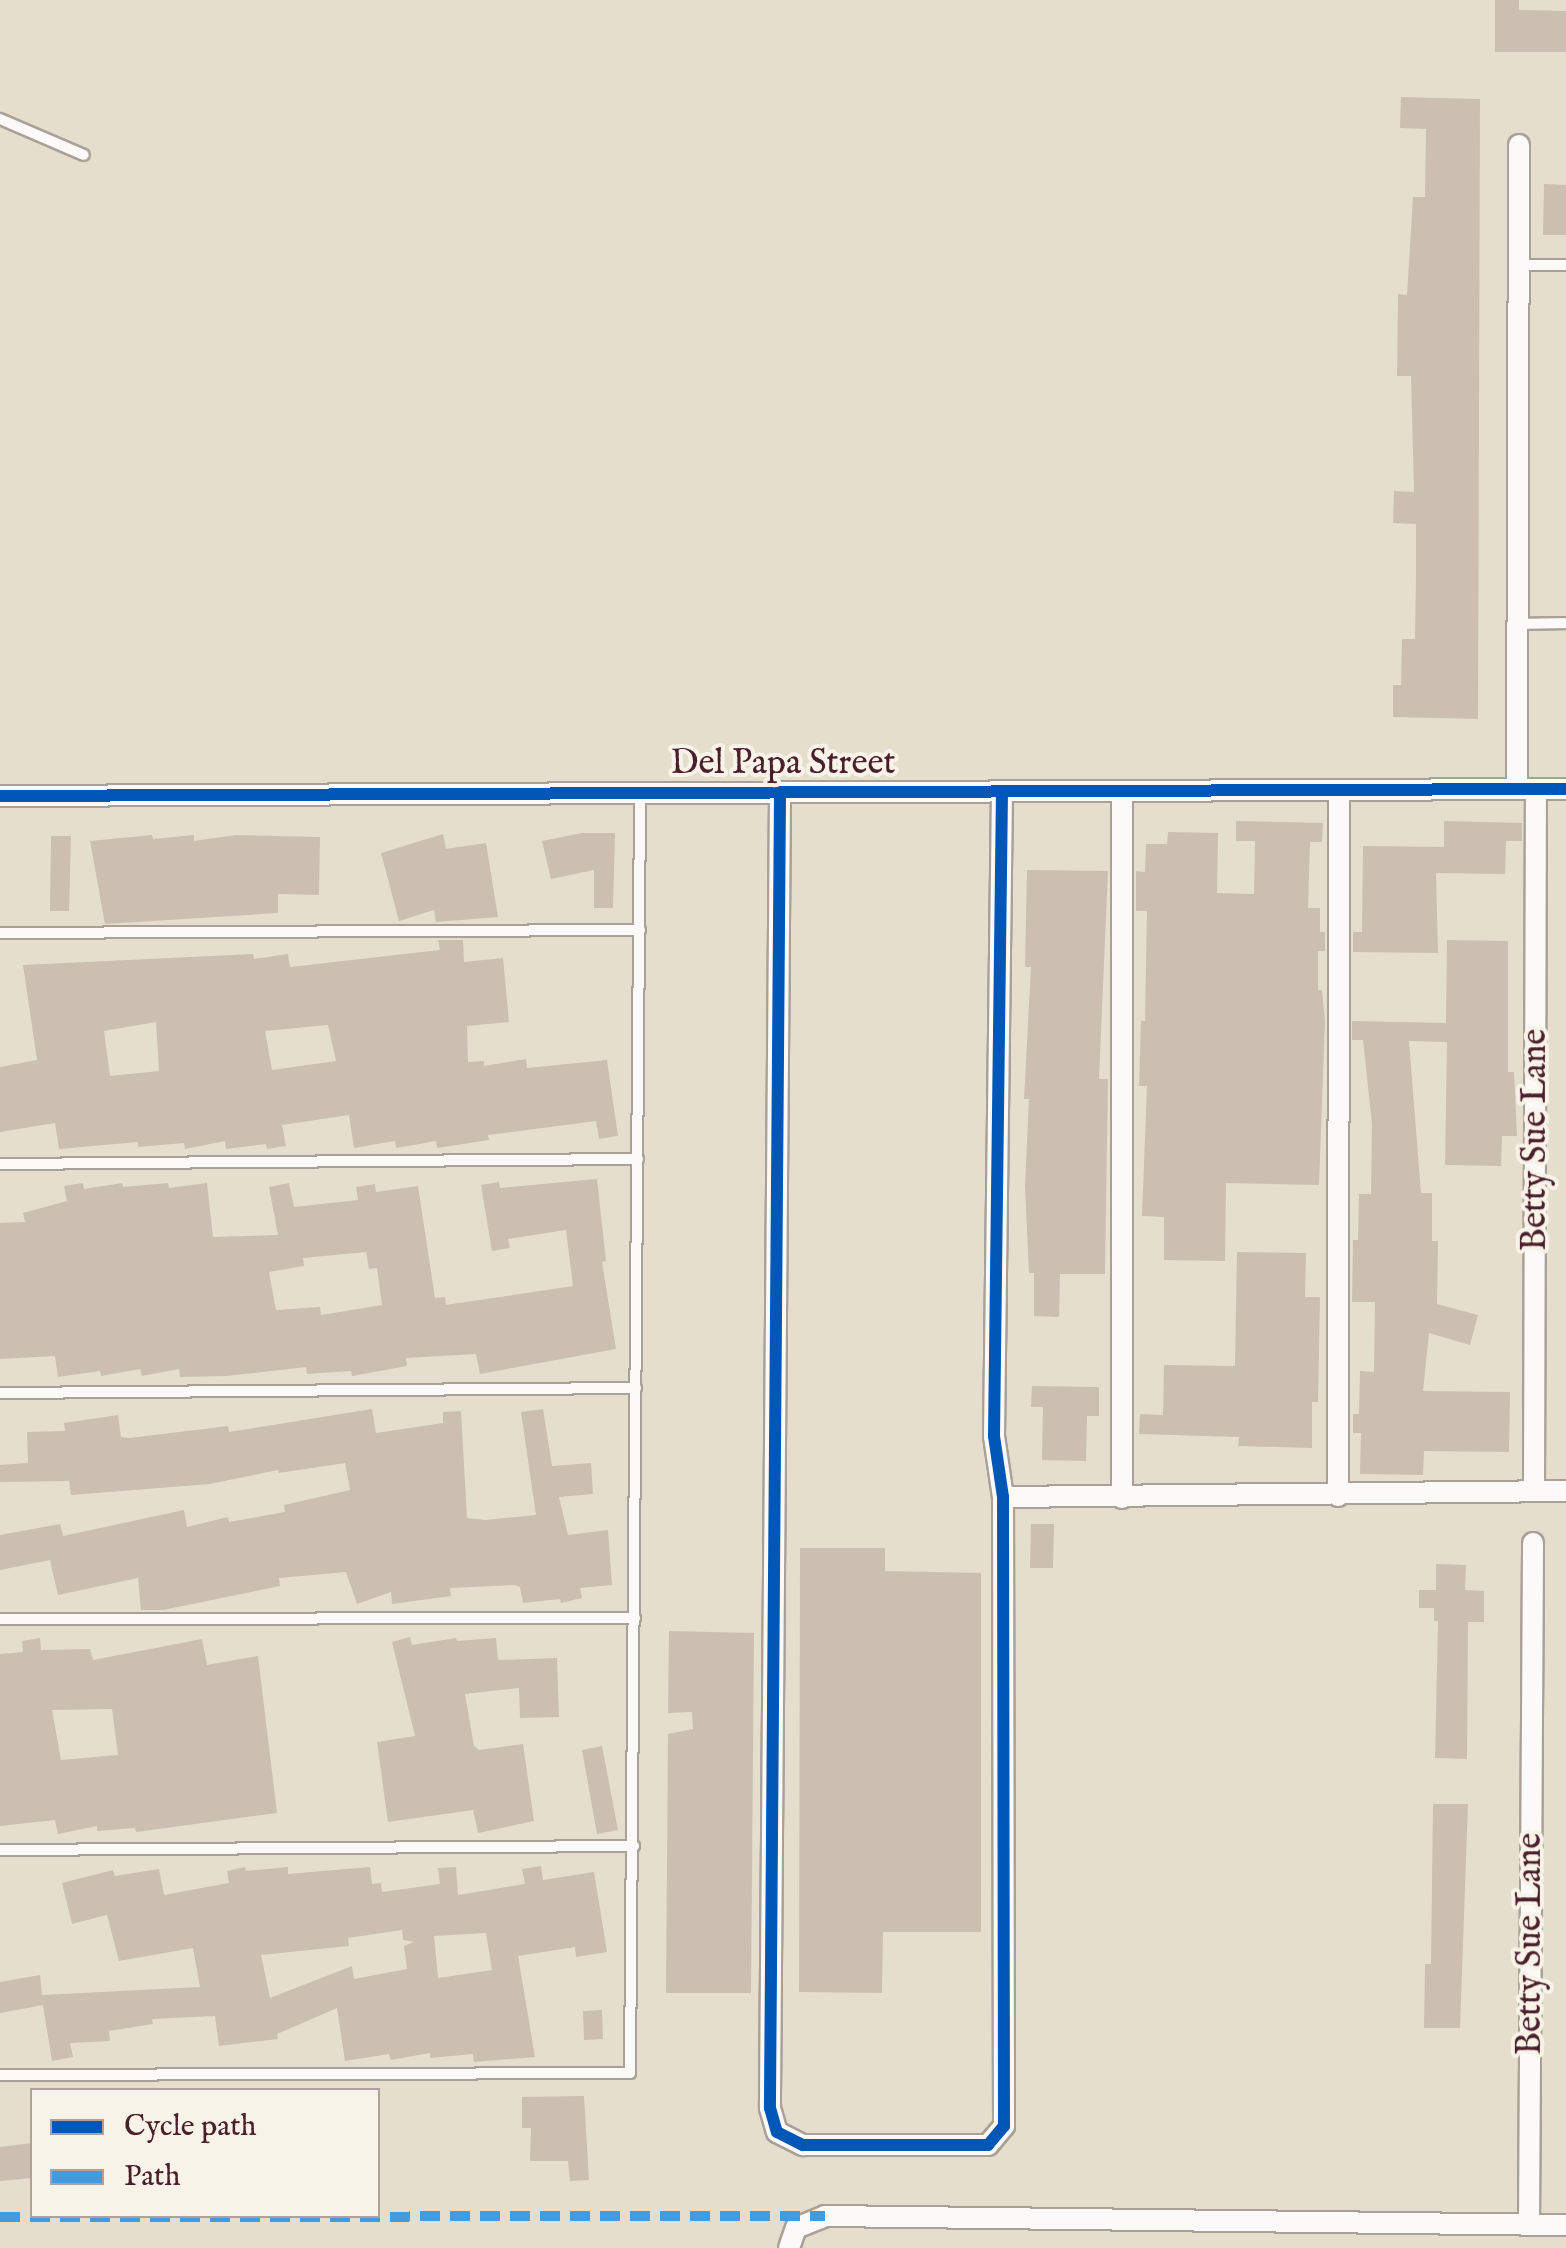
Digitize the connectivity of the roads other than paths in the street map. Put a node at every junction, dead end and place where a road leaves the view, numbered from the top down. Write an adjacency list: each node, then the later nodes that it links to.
1 (0, 120): 3 (lane)
2 (1519, 146): 4 (street, Betty Sue Lane)
3 (84, 154)
4 (1521, 265): 5 (lane); 6 (street, Betty Sue Lane)
5 (1566, 265)
6 (1518, 624): 7 (lane); 8 (street, Betty Sue Lane)
7 (1566, 624)
8 (1526, 789): 9 (street, Del Papa Street); 10 (street, Del Papa Street); 22 (street, Betty Sue Lane)
9 (1566, 789)
10 (1339, 790): 11 (street, Del Papa Street); 24 (street)
11 (1122, 791): 12 (street, Del Papa Street); 26 (street)
12 (1002, 792): 13 (street, Del Papa Street); 25 (street)
13 (780, 794): 14 (street, Del Papa Street); 25 (street)
14 (640, 795): 15 (street, Del Papa Street); 16 (lane)
15 (0, 796)
16 (640, 930): 17 (lane); 18 (lane)
17 (0, 933)
18 (638, 1159): 19 (lane); 20 (lane)
19 (0, 1164)
20 (636, 1388): 21 (lane); 28 (lane)
21 (0, 1393)
22 (1534, 1491): 23 (street); 24 (street)
23 (1566, 1491)
24 (1338, 1496): 26 (street)
25 (1002, 1497): 26 (street)
26 (1122, 1498)
27 (1533, 1543): 33 (street, Betty Sue Lane)
28 (635, 1618): 29 (lane); 30 (lane)
29 (0, 1620)
30 (634, 1846): 31 (lane); 32 (lane)
31 (0, 1850)
32 (0, 2075)
33 (1529, 2224): 34 (street); 35 (street)
34 (1566, 2224)
35 (789, 2248)

